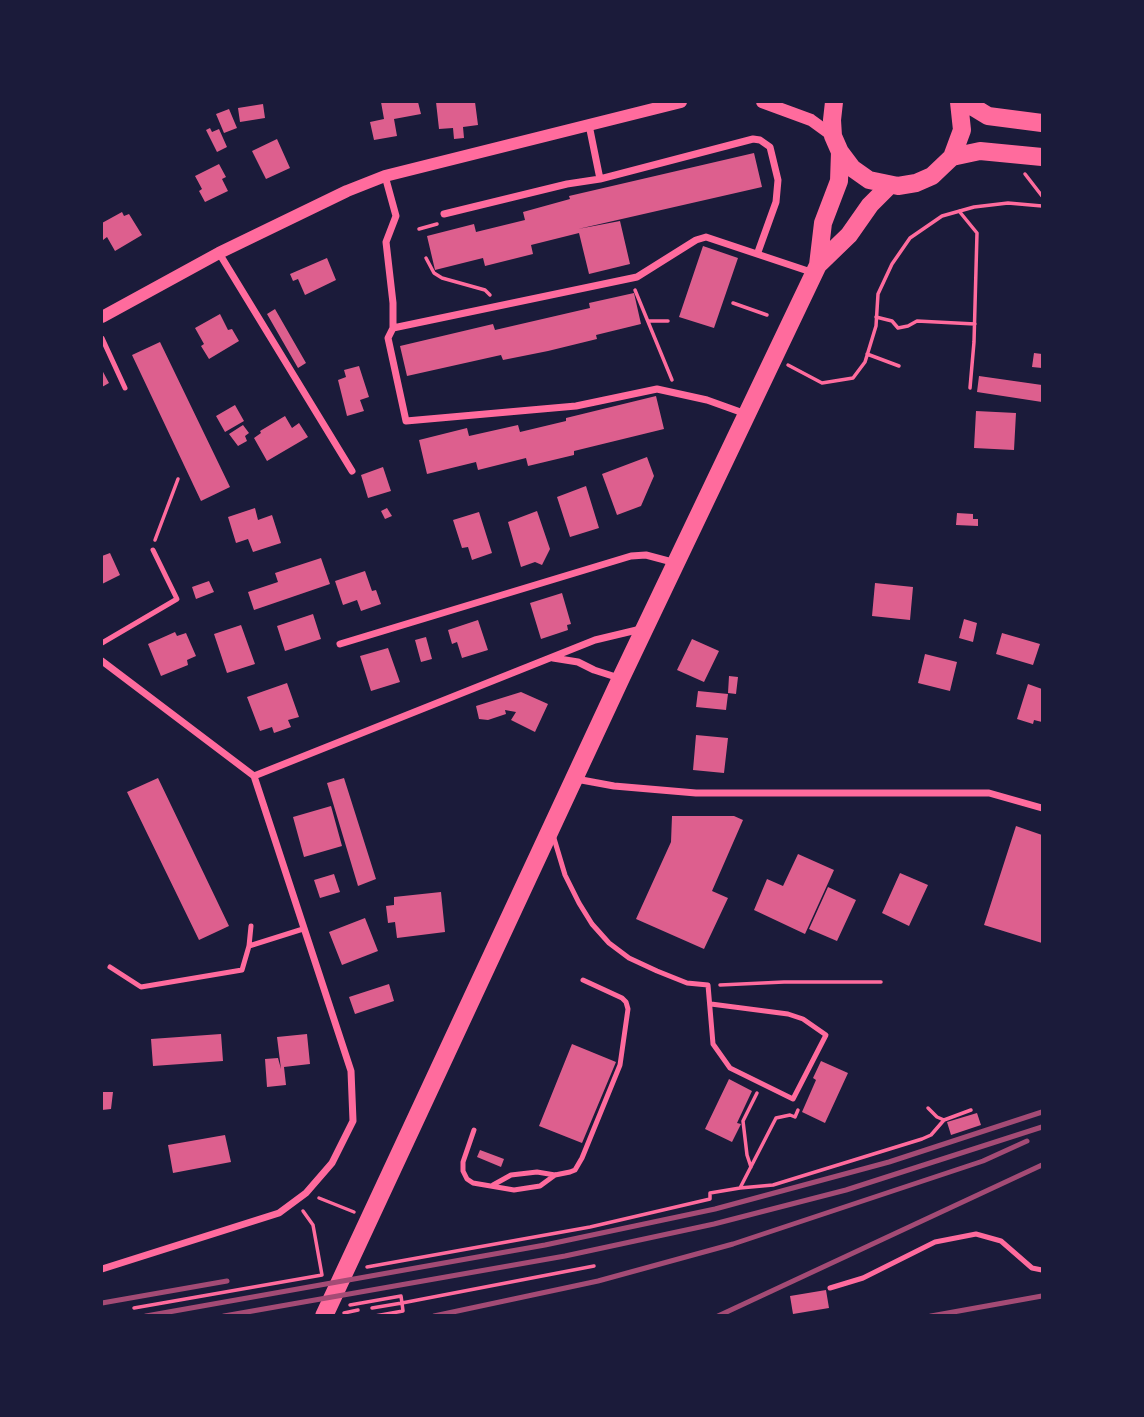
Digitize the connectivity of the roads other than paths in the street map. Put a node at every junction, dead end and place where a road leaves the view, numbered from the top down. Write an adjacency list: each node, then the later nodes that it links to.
1 (681, 102): 5 (street)
2 (762, 102): 8 (street)
3 (835, 102): 8 (main road)
4 (962, 102): 6 (main road); 9 (main road)
5 (649, 105): 7 (street)
6 (1042, 123)
7 (589, 125): 11 (street); 12 (street)
8 (836, 144): 13 (main road); 17 (main road)
9 (951, 157): 10 (main road); 13 (main road)
10 (1042, 157)
11 (386, 176): 16 (street); 19 (street)
12 (600, 178): 14 (street); 15 (street)
13 (889, 186): 17 (main road)
14 (444, 214)
15 (758, 252): 17 (street); 19 (street)
16 (219, 253): 18 (street); 23 (street)
17 (816, 269): 22 (main road)
18 (102, 317)
19 (393, 328): 22 (street)
20 (102, 338): 21 (lane)
21 (125, 388)
22 (747, 414): 25 (main road)
23 (352, 471)
24 (153, 550): 27 (lane)
25 (677, 563): 26 (main road); 28 (street)
26 (645, 628): 29 (street); 31 (main road)
27 (102, 643)
28 (340, 644)
29 (553, 658): 31 (street); 32 (street)
30 (102, 661): 32 (street)
31 (621, 678): 33 (main road)
32 (254, 776): 37 (street)
33 (575, 778): 34 (street); 35 (main road)
34 (1042, 808)
35 (551, 829): 41 (lane); 48 (main road)
36 (250, 926): 38 (lane)
37 (303, 929): 38 (lane); 45 (street)
38 (249, 946): 39 (lane)
39 (110, 967)
40 (583, 980): 43 (lane)
41 (711, 1004): 41 (lane)
42 (474, 1130): 44 (lane)
43 (555, 1175): 44 (lane); 44 (lane)
44 (493, 1185)
45 (102, 1269)
46 (1042, 1270): 47 (lane)
47 (830, 1288)
48 (332, 1311)

